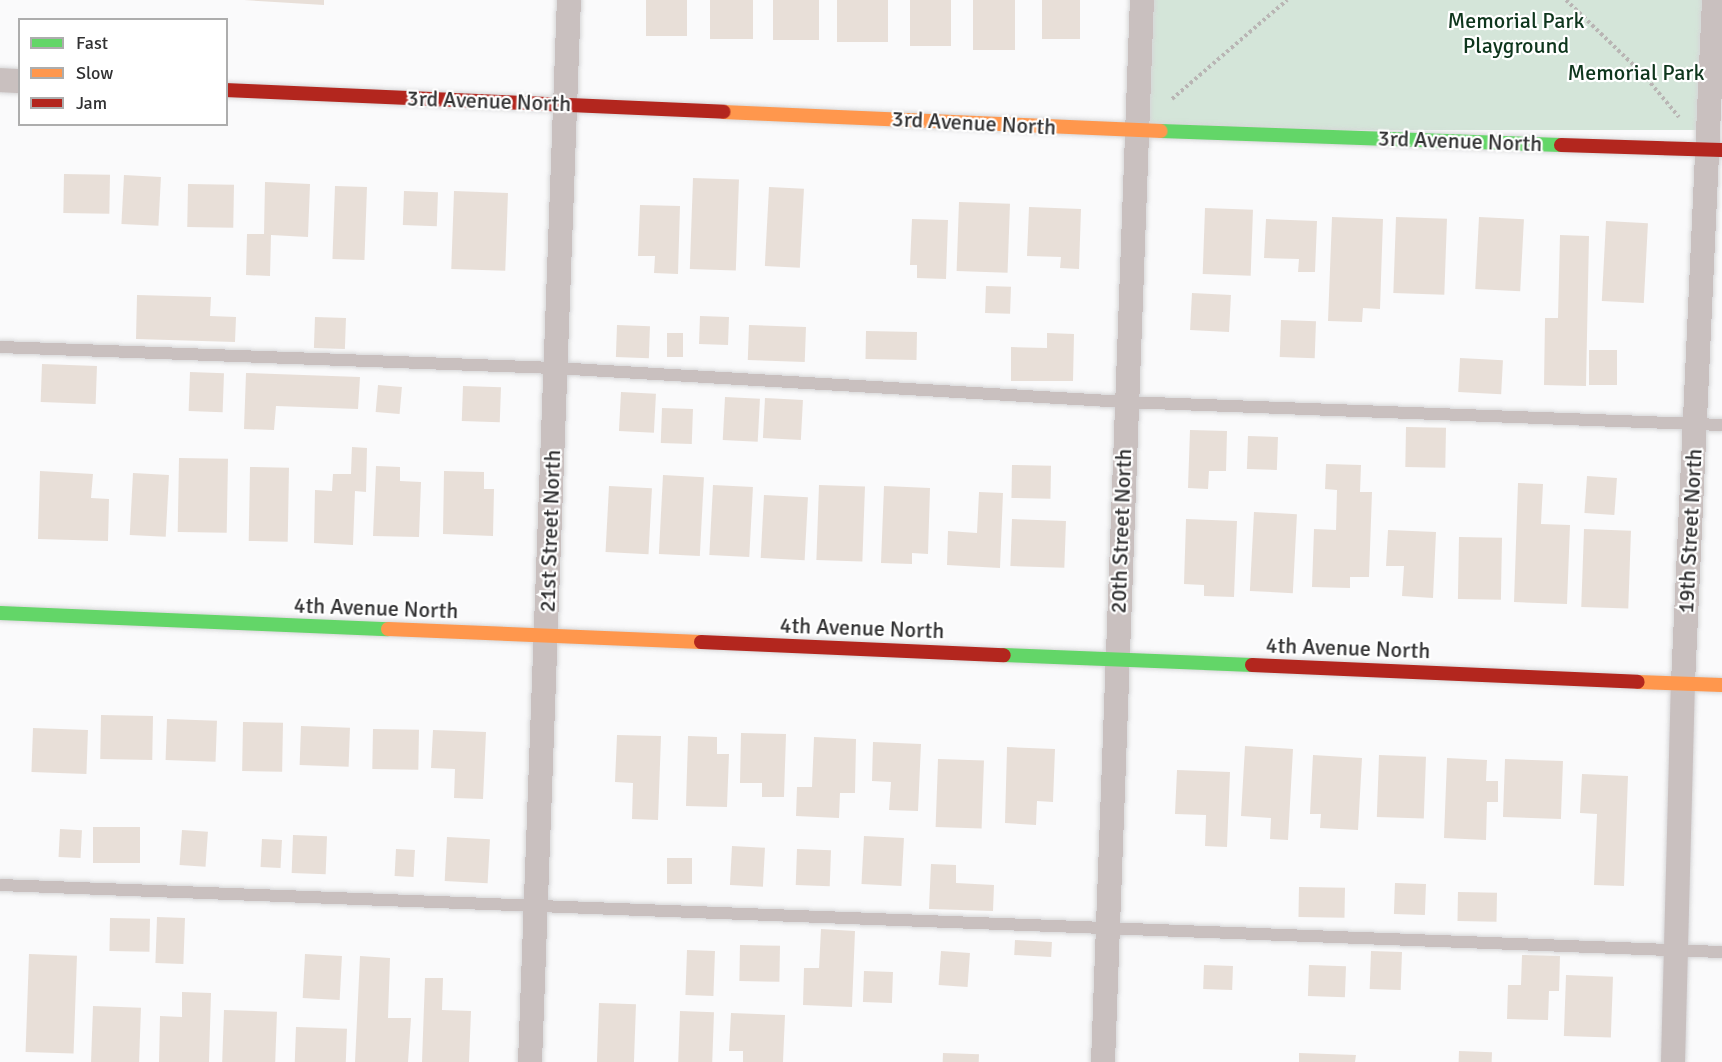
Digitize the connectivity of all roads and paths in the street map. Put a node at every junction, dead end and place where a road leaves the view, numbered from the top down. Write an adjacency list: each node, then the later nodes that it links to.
1 (569, 0): 9 (street, 21st Street North)
2 (1142, 0): 10 (street, 20th Street North)
3 (1287, 0): 10 (path)
4 (1566, 0): 11 (path)
5 (1714, 0): 11 (street, 19th Street North)
6 (0, 80): 7 (street)
7 (18, 81)
8 (228, 90): 9 (street, 3rd Avenue North)
9 (564, 104): 10 (street, 3rd Avenue North); 13 (street, 21st Street North)
10 (1136, 130): 11 (street, 3rd Avenue North); 14 (street, 20th Street North)
11 (1715, 149): 15 (street, 19th Street North)
12 (0, 346): 13 (lane)
13 (555, 368): 14 (lane); 18 (street, 21st Street North)
14 (1126, 402): 15 (lane); 19 (street, 20th Street North)
15 (1695, 424): 16 (lane); 20 (street, 19th Street North)
16 (1722, 425)
17 (0, 613): 18 (street, 4th Avenue North)
18 (546, 636): 19 (street, 4th Avenue North); 23 (street, 21st Street North)
19 (1116, 659): 20 (street, 4th Avenue North); 24 (street, 20th Street North)
20 (1683, 684): 21 (street, 4th Avenue North); 25 (street, 19th Street North)
21 (1722, 685)
22 (0, 885): 23 (lane)
23 (536, 907): 24 (lane); 27 (street, 21st Street North)
24 (1107, 927): 25 (lane); 28 (street, 20th Street North)
25 (1676, 950): 26 (lane); 29 (street, 19th Street North)
26 (1722, 952)
27 (530, 1062)
28 (1103, 1062)
29 (1673, 1062)

